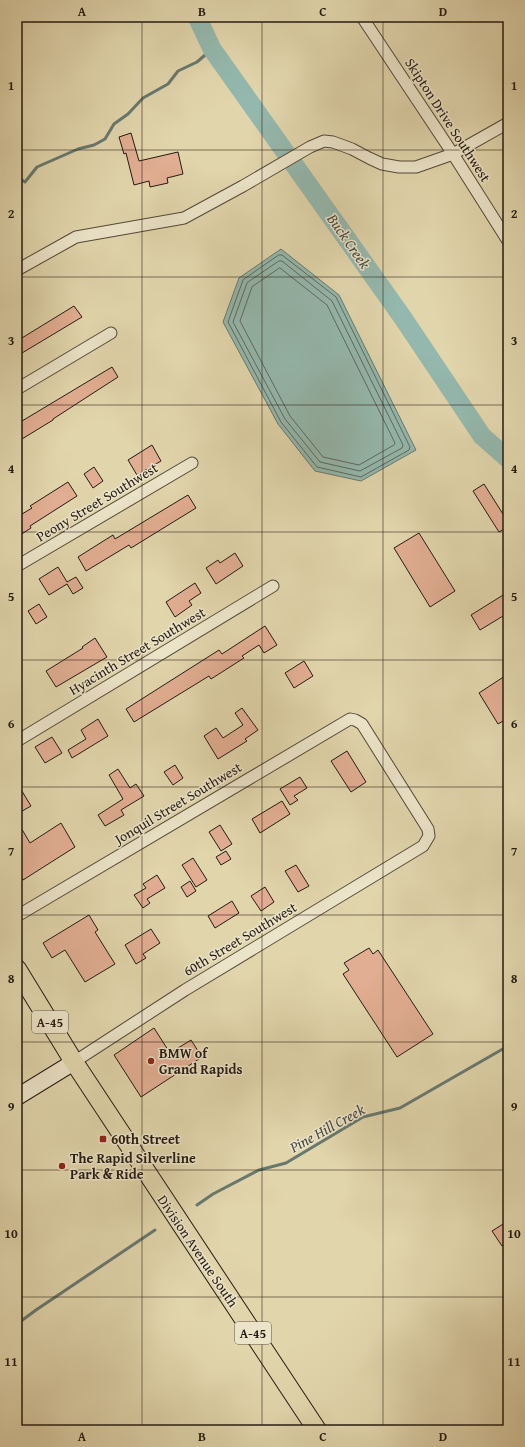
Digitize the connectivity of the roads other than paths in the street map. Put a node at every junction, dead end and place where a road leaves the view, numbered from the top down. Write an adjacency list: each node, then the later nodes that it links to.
1 (362, 17): 3 (street, Skipton Drive Southwest)
2 (508, 123): 3 (street)
3 (454, 154): 4 (street, Skipton Drive Southwest); 5 (street)
4 (508, 241)
5 (17, 270)
6 (111, 333): 7 (street)
7 (17, 389)
8 (192, 463): 9 (street, Peony Street Southwest)
9 (17, 566)
10 (273, 586): 12 (street, Hyacinth Street Southwest)
11 (355, 720): 13 (street, Jonquil Street Southwest); 15 (street, 60th Street Southwest)
12 (17, 741)
13 (17, 916)
14 (17, 969): 15 (main road, Division Avenue South / A-45)
15 (74, 1062): 16 (main road); 17 (main road, Division Avenue South / A-45)
16 (17, 1097)
17 (317, 1430)

